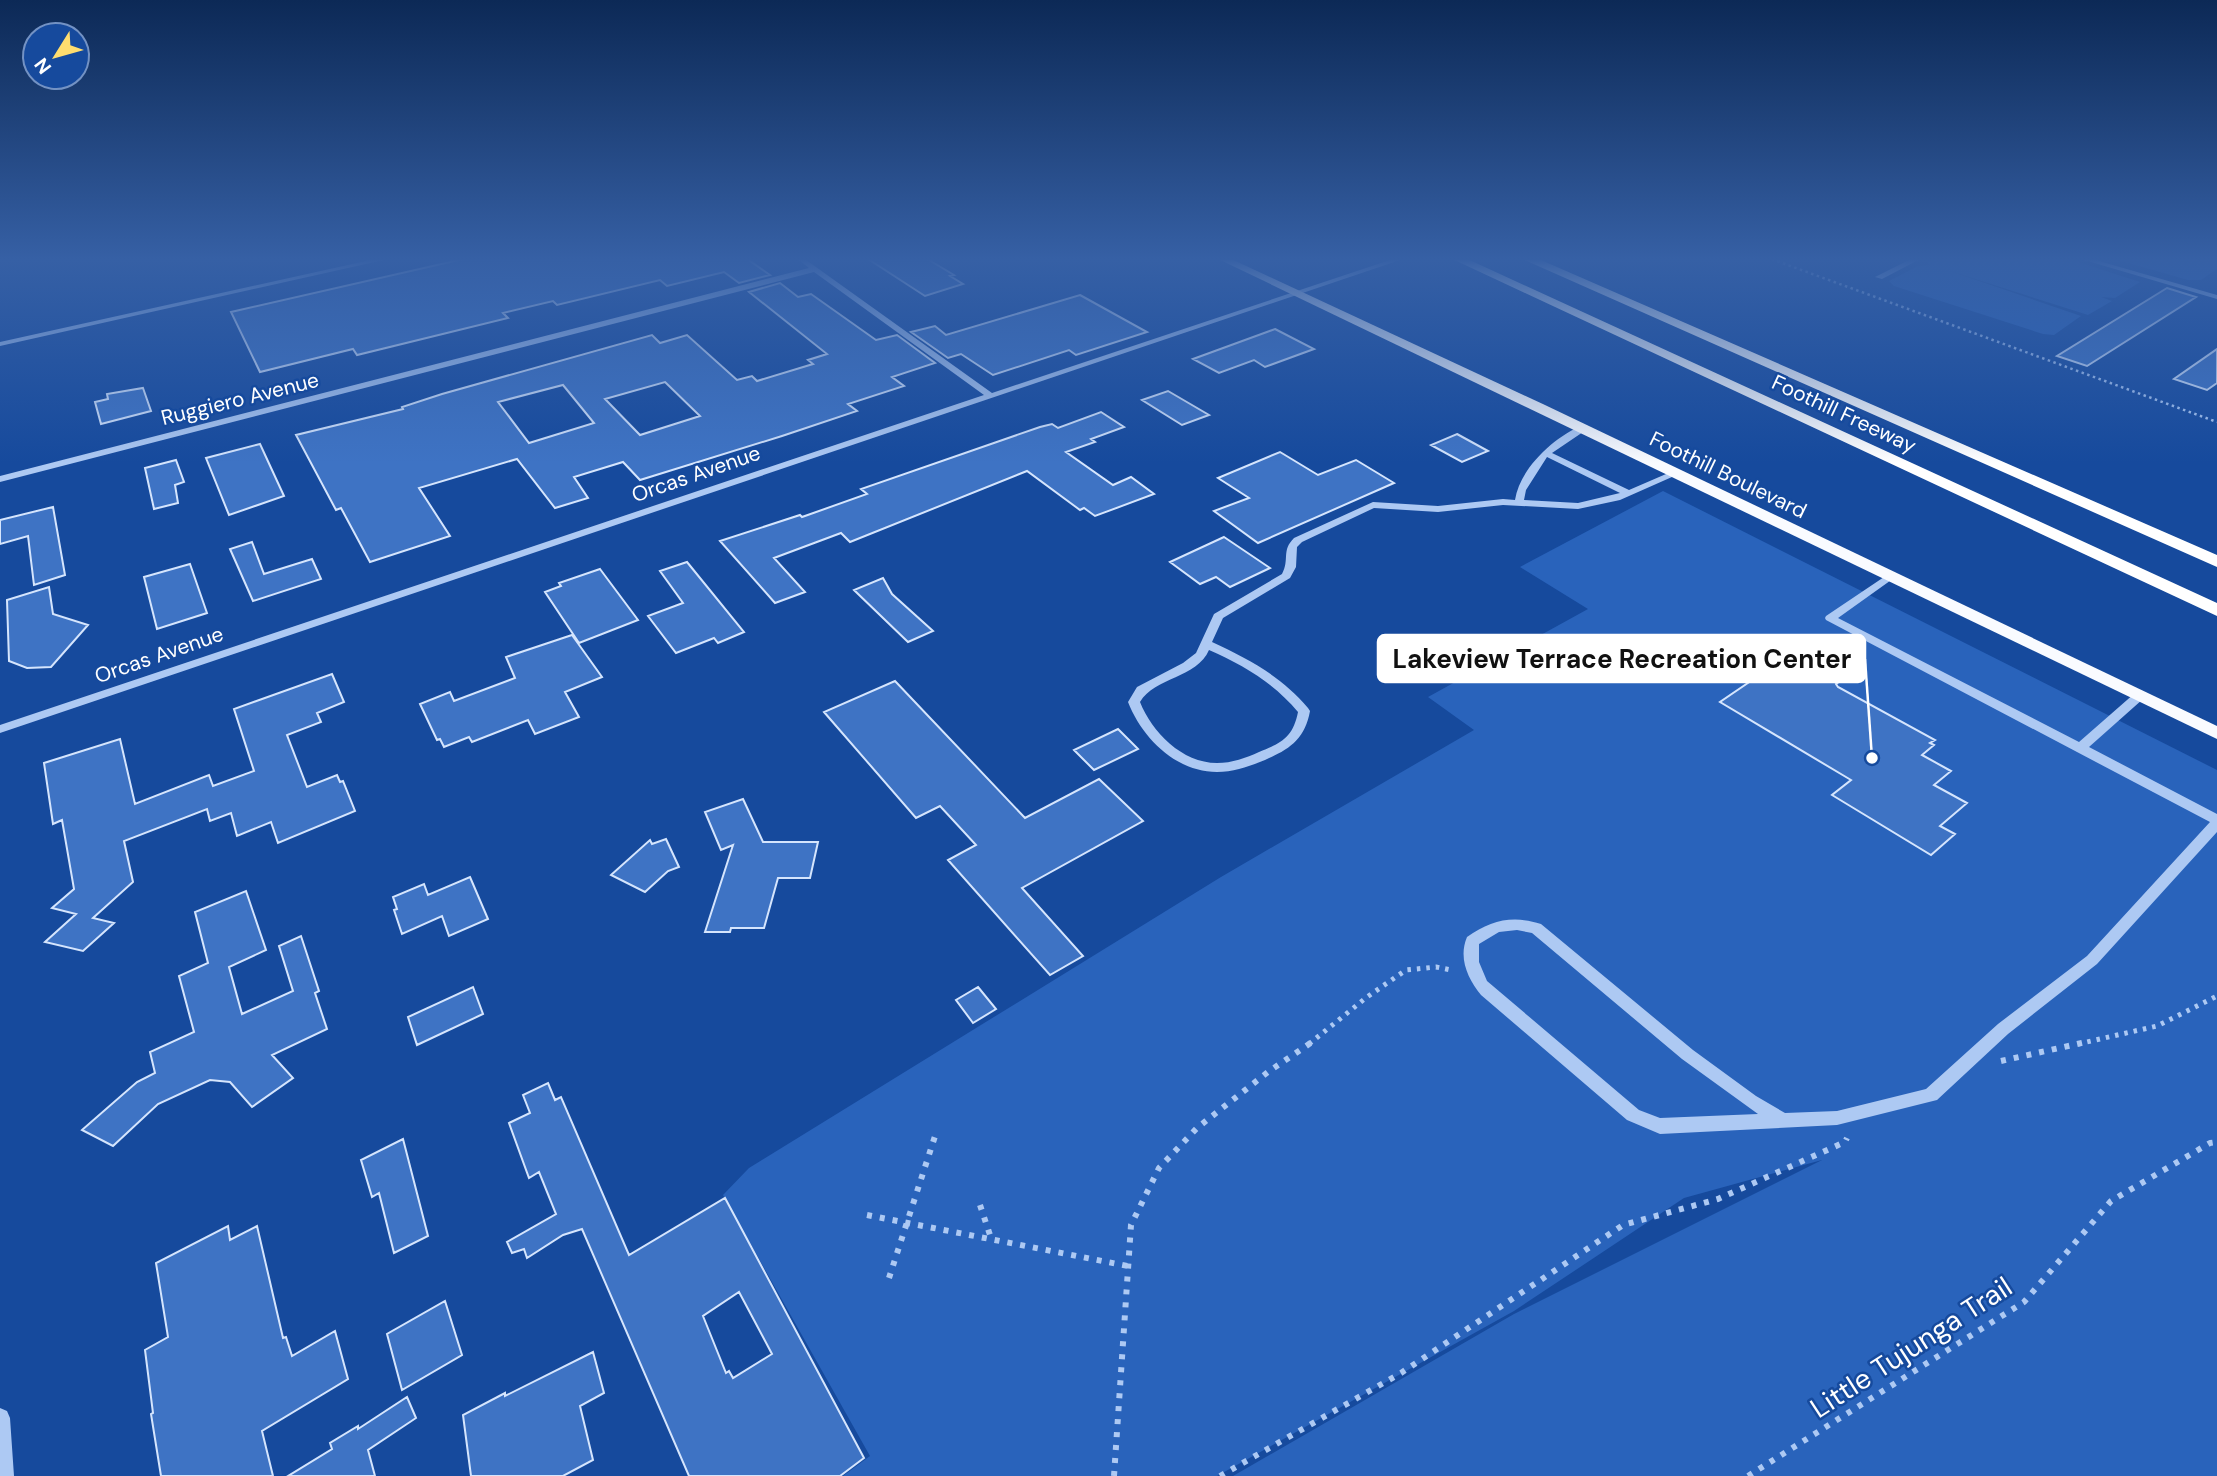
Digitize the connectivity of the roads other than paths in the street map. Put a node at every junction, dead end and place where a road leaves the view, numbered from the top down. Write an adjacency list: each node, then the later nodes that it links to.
1 (82, 326): 8 (street)
2 (594, 326): 13 (street, Ruggiero Avenue)
3 (894, 326): 9 (street)
4 (1196, 326): 9 (street, Orcas Avenue)
5 (1365, 326): 10 (main road, Foothill Boulevard)
6 (1603, 326): 18 (highway, Foothill Freeway)
7 (1681, 326): 16 (highway, Foothill Freeway)
8 (0, 344)
9 (989, 395): 21 (street, Orcas Avenue)
10 (1583, 428): 11 (street); 12 (main road, Foothill Boulevard)
11 (1545, 453): 14 (street); 15 (street)
12 (1676, 473): 14 (street); 17 (main road, Foothill Boulevard)
13 (0, 479)
14 (1628, 493): 15 (street)
15 (1520, 502): 19 (street)
16 (2217, 562)
17 (1890, 576): 20 (main road, Foothill Boulevard); 23 (street)
18 (2217, 610)
19 (1206, 645): 19 (street)
20 (2139, 696): 22 (main road, Foothill Boulevard); 23 (street)
21 (0, 729)
22 (2217, 733)
23 (2081, 748): 24 (street)
24 (2217, 821): 25 (street)
25 (1784, 1121): 25 (street)
26 (0, 1418): 27 (street)
27 (4, 1476)

